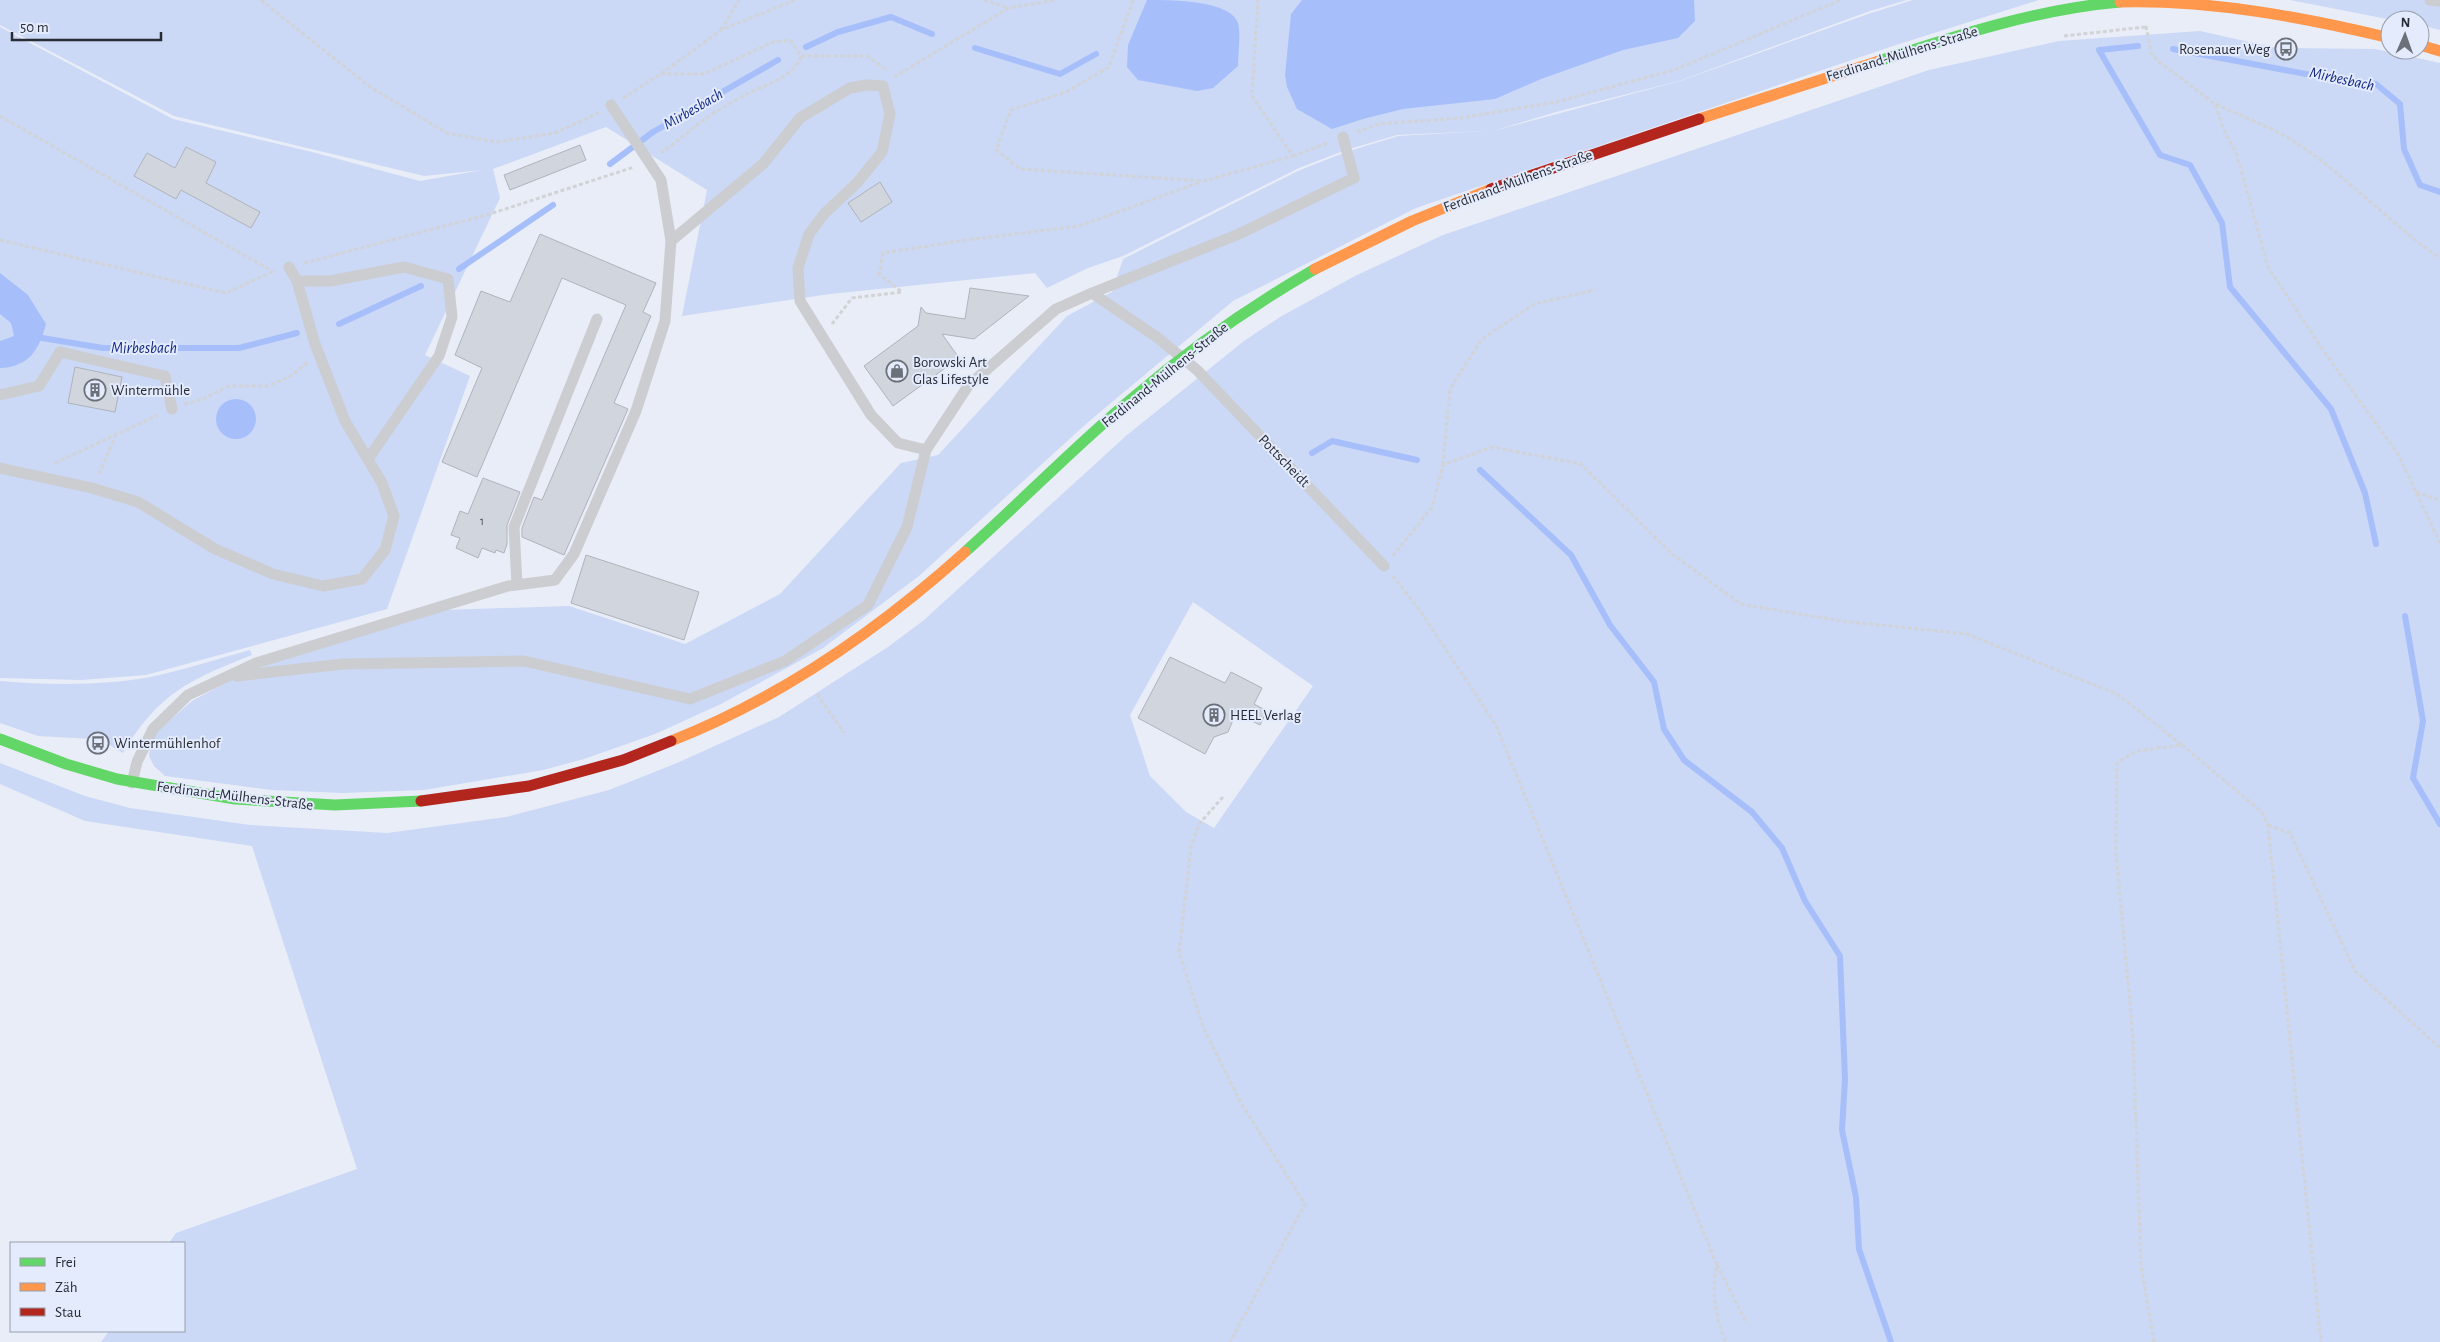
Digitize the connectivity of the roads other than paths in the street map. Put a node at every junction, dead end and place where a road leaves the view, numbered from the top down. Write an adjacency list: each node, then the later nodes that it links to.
1 (2430, 0): 2 (lane)
2 (2440, 1)
3 (2380, 36): 11 (main road, Ferdinand-Mülhens-Straße)
4 (612, 104): 6 (lane)
5 (1343, 137): 9 (lane)
6 (671, 241): 14 (lane); 18 (lane)
7 (289, 267): 8 (lane)
8 (297, 281): 15 (lane); 15 (lane)
9 (1092, 293): 11 (lane, Pottscheidt); 14 (lane)
10 (597, 319): 18 (lane)
11 (1182, 358): 17 (lane, Pottscheidt); 21 (main road, Ferdinand-Mülhens-Straße)
12 (0, 395): 13 (lane)
13 (172, 409)
14 (926, 450): 19 (lane)
15 (368, 459): 16 (lane)
16 (0, 468)
17 (1384, 566)
18 (517, 584): 19 (lane)
19 (226, 678): 21 (lane)
20 (0, 739): 21 (main road, Ferdinand-Mülhens-Straße)
21 (132, 783)

